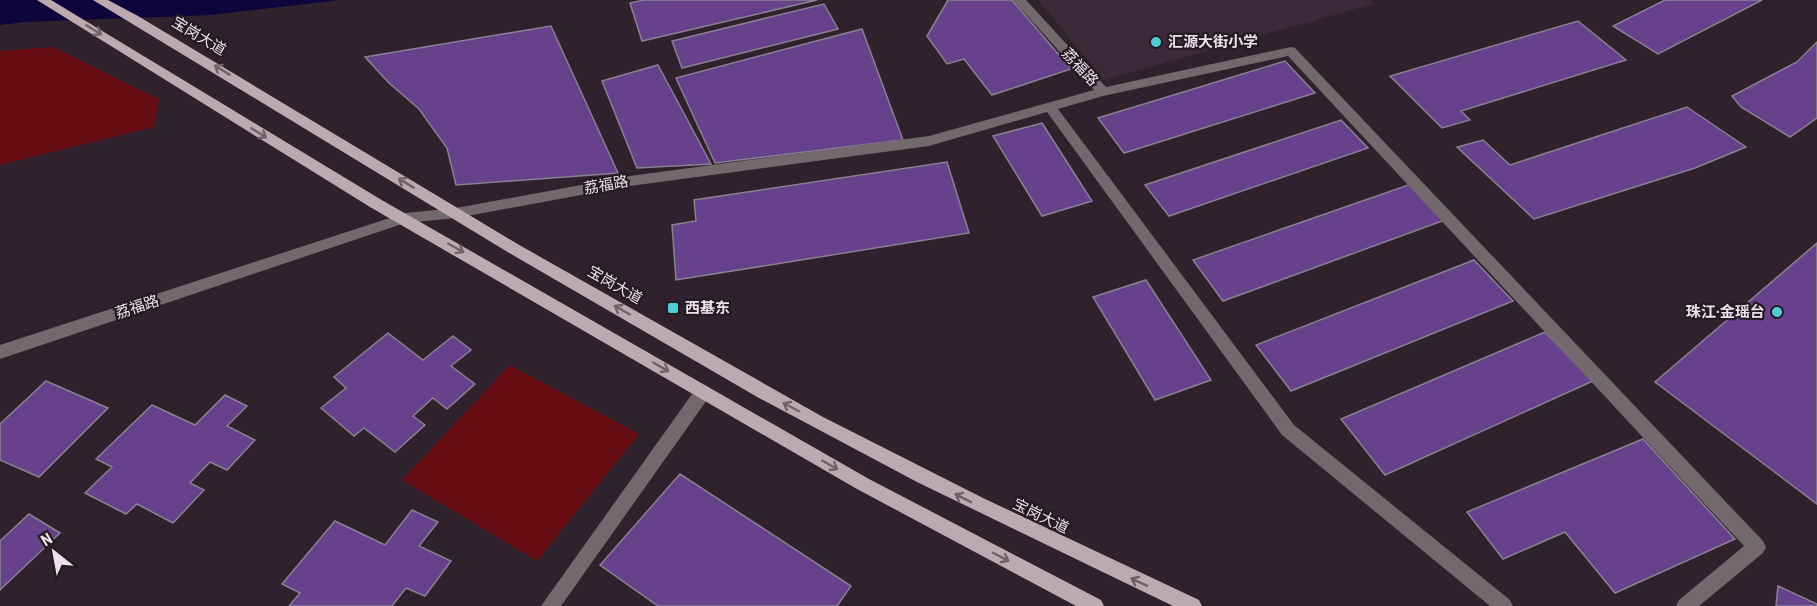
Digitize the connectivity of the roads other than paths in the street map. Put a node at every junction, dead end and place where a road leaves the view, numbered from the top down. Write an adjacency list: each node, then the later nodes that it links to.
1 (43, 0): 7 (main road, one-way to 7)
2 (99, 0): 6 (main road, 宝岗大道, one-way to 2)
3 (1018, 0): 4 (street, 荔福路)
4 (1103, 92): 5 (street, 荔福路); 14 (street)
5 (1050, 107): 6 (street, 荔福路); 13 (street)
6 (456, 213): 7 (street, 荔福路); 12 (main road, 宝岗大道, one-way to 6)
7 (405, 218): 8 (street, 荔福路); 9 (main road, one-way to 9)
8 (0, 352)
9 (703, 392): 10 (street); 11 (main road, one-way to 11)
10 (550, 606)
11 (1095, 606)
12 (1193, 606)
13 (1504, 606)
14 (1685, 606)

